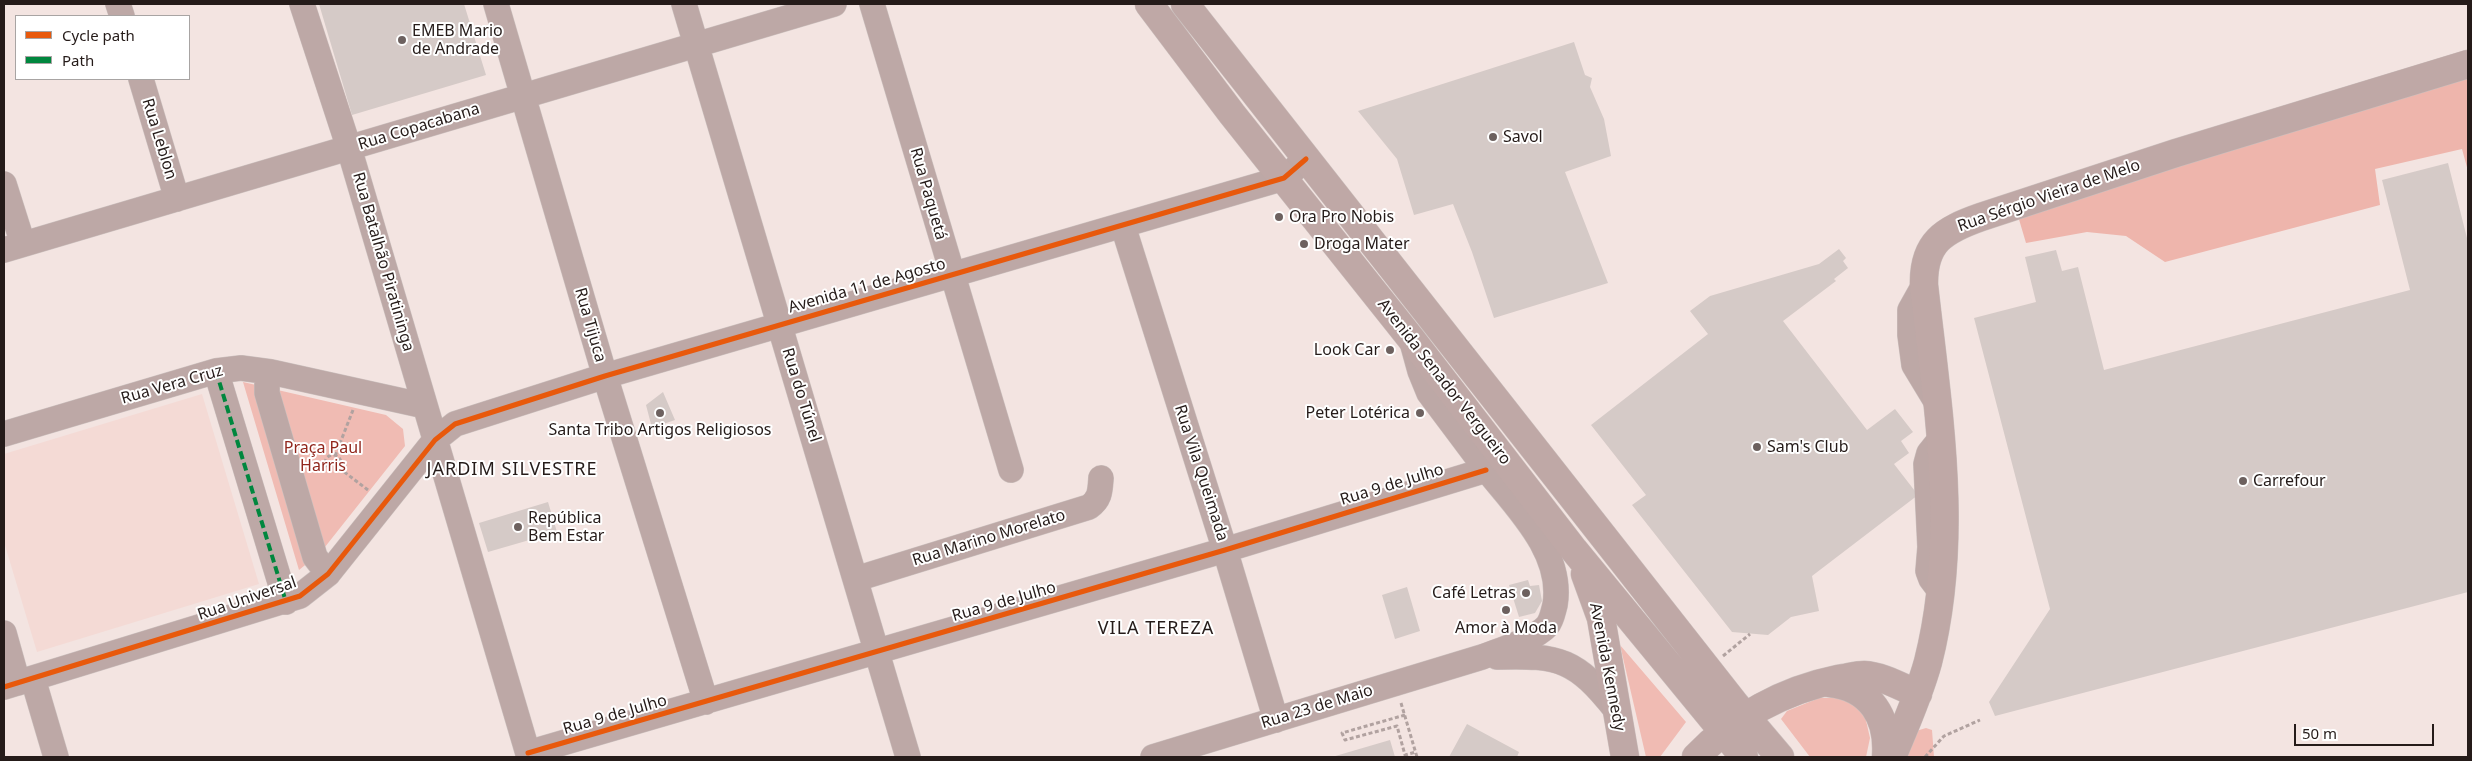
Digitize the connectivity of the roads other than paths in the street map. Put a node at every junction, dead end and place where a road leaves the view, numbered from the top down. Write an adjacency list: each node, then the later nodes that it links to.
1 (302, 4): 12 (street, Rua Batalhão Piratininga)
2 (496, 4): 11 (street, Rua Tijuca)
3 (684, 4): 8 (street, Rua do Túnel)
4 (834, 4): 8 (street, Rua Copacabana)
5 (872, 4): 19 (street, Rua Paquetá)
6 (1149, 4): 14 (main road, Avenida Senador Vergueiro)
7 (1185, 4): 13 (main road, Avenida Senador Vergueiro)
8 (696, 44): 11 (street, Rua Copacabana); 20 (street, Rua do Túnel)
9 (2468, 64): 41 (main road, Rua Sérgio Vieira de Melo)
10 (141, 80): 16 (street, Rua Leblon)
11 (524, 96): 12 (street, Rua Copacabana); 24 (street, Rua Tijuca)
12 (349, 148): 16 (street, Rua Copacabana); 25 (street, Rua Batalhão Piratininga)
13 (1306, 159): 14 (street, Avenida 11 de Agosto); 45 (main road, Avenida Senador Vergueiro)
14 (1284, 178): 17 (street, Avenida 11 de Agosto); 21 (main road, Avenida Senador Vergueiro)
15 (4, 184): 18 (street)
16 (177, 198): 18 (street, Rua Copacabana)
17 (1123, 226): 19 (street, Avenida 11 de Agosto); 31 (street, Rua Vila Queimada)
18 (13, 247)
19 (952, 275): 20 (street, Avenida 11 de Agosto); 28 (street, Rua Paquetá)
20 (780, 324): 24 (street, Avenida 11 de Agosto); 34 (street, Rua do Túnel)
21 (1412, 340): 29 (street); 32 (main road, Avenida Senador Vergueiro)
22 (216, 371): 23 (street, Rua Vera Cruz); 26 (street, Rua Vera Cruz); 35 (street)
23 (271, 372): 25 (street, Rua Vera Cruz); 33 (street)
24 (605, 376): 27 (street, Avenida 11 de Agosto); 42 (street, Rua Tijuca)
25 (425, 406): 27 (street)
26 (4, 434)
27 (435, 440): 33 (street, Rua Universal); 46 (street)
28 (1011, 470)
29 (1486, 470): 31 (street, Rua 9 de Julho); 38 (street, Rua 23 de Maio)
30 (1101, 478): 34 (street, Rua Marino Morelato)
31 (1225, 550): 37 (street, Rua 9 de Julho); 44 (street, Rua Vila Queimada)
32 (1574, 550): 43 (main road, Avenida Kennedy); 45 (main road, Avenida Senador Vergueiro)
33 (328, 574): 35 (street, Rua Universal)
34 (856, 579): 37 (street, Rua do Túnel)
35 (286, 602): 39 (street, Rua Universal)
36 (4, 633): 39 (street)
37 (878, 652): 42 (street, Rua 9 de Julho); 48 (street, Rua do Túnel)
38 (1482, 657): 43 (street, Rua 23 de Maio); 44 (street, Rua 23 de Maio)
39 (18, 683): 47 (street)
40 (1822, 683): 41 (main road); 45 (main road); 54 (main road)
41 (1918, 694): 55 (main road, Rua Sérgio Vieira de Melo)
42 (706, 702): 46 (street, Rua 9 de Julho)
43 (1616, 710): 50 (main road, Avenida Kennedy)
44 (1276, 720): 49 (street, Rua 23 de Maio)
45 (1734, 724): 51 (main road); 52 (main road, Avenida Senador Vergueiro); 53 (main road, Avenida Senador Vergueiro)
46 (528, 755)
47 (56, 757)
48 (908, 757)
49 (1153, 757)
50 (1625, 757)
51 (1696, 757)
52 (1744, 757)
53 (1780, 757)
54 (1886, 757)
55 (1892, 757)

